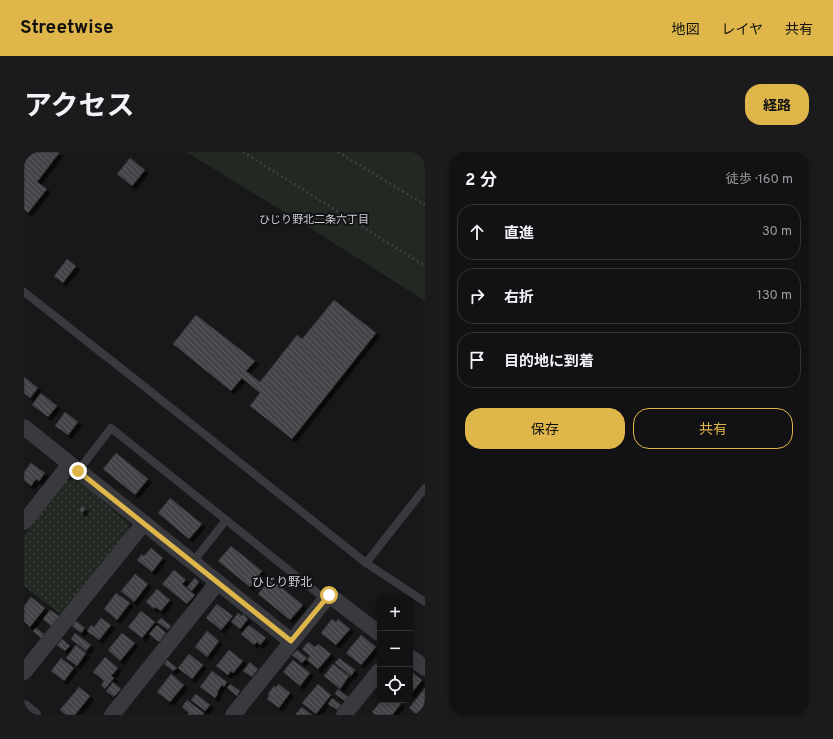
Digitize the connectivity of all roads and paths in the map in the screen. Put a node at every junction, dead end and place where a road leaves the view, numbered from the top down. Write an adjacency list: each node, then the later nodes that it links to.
1 (243, 152): 4 (path)
2 (338, 152): 3 (path)
3 (425, 205)
4 (425, 266)
5 (24, 292): 13 (lane)
6 (24, 427): 7 (street)
7 (74, 468): 9 (lane); 10 (street); 11 (street)
8 (425, 488): 13 (lane)
9 (226, 520): 12 (lane); 15 (lane)
10 (24, 522)
11 (144, 523): 12 (street); 21 (street)
12 (193, 562): 14 (street)
13 (366, 563): 16 (lane)
14 (218, 582): 18 (street); 25 (street)
15 (325, 599): 17 (street); 18 (street)
16 (425, 602)
17 (377, 632)
18 (291, 641): 26 (street)
19 (413, 659): 20 (street)
20 (425, 668)
21 (24, 672)
22 (377, 674): 27 (street)
23 (24, 708): 24 (street)
24 (33, 715)
25 (112, 715)
26 (233, 715)
27 (344, 715)

